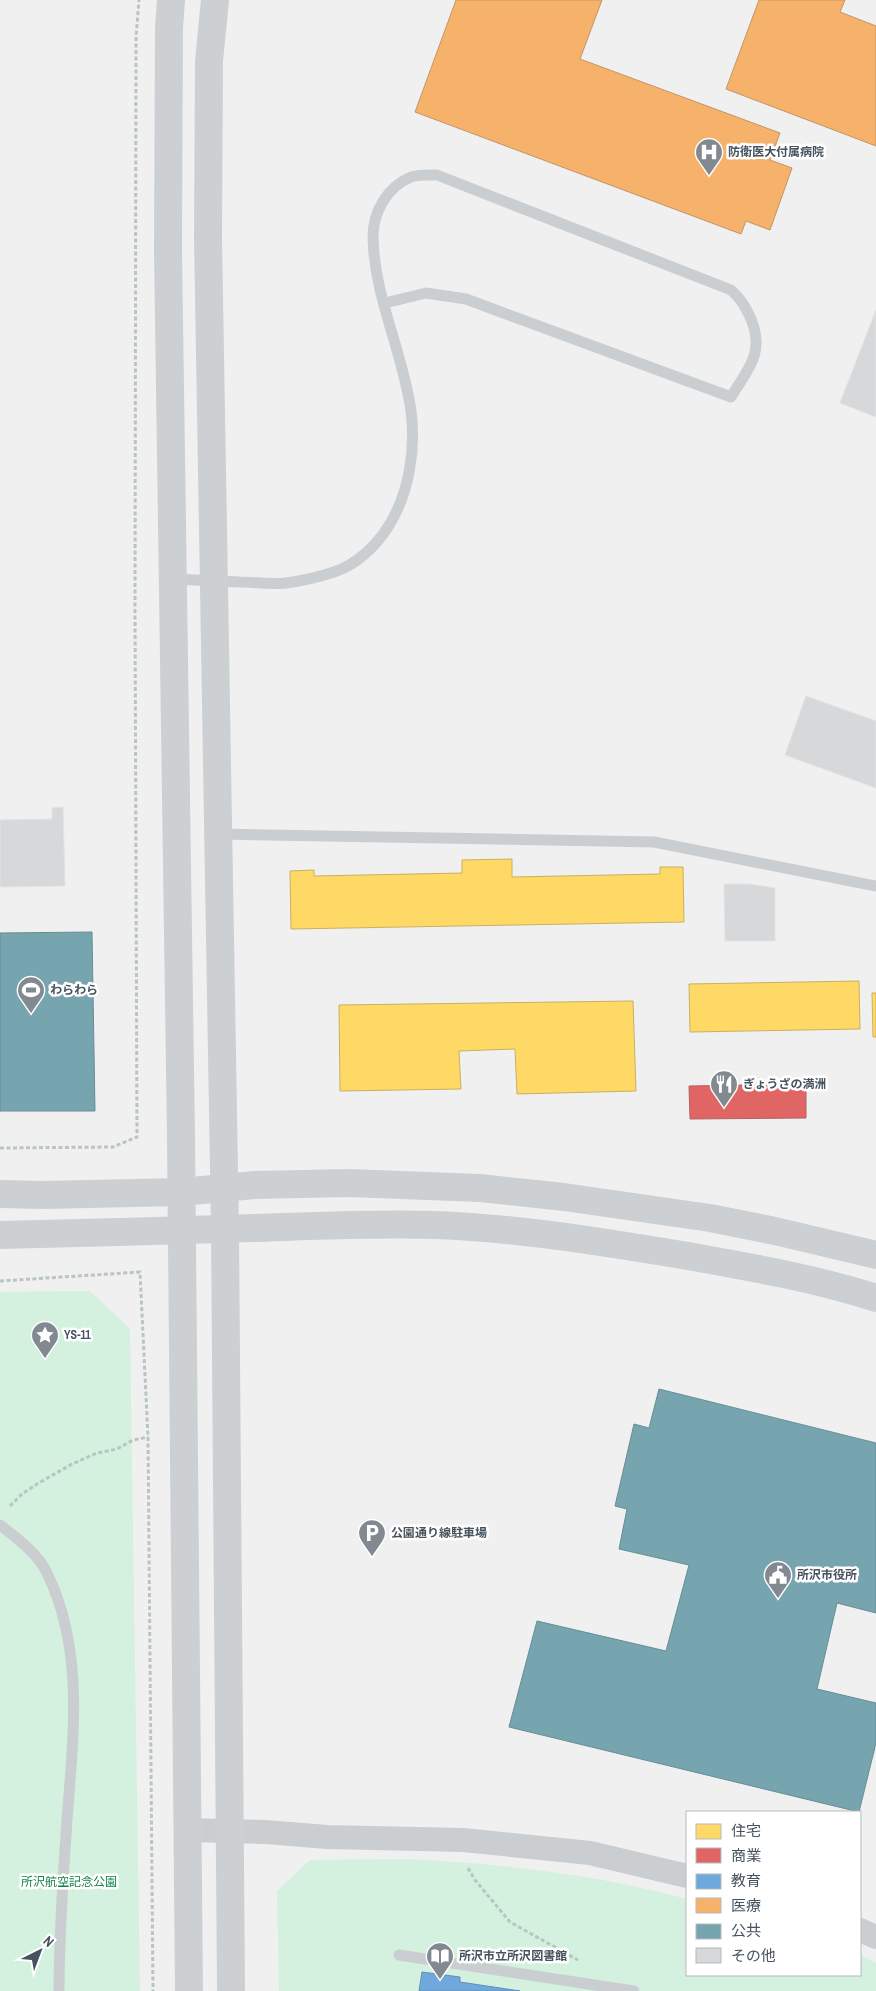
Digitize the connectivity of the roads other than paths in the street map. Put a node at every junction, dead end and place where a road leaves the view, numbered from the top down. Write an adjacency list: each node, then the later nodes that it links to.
1 (171, 0): 4 (street)
2 (215, 0): 5 (street)
3 (385, 303): 3 (lane); 5 (lane)
4 (172, 579): 5 (lane); 9 (street)
5 (214, 581): 6 (street)
6 (219, 834): 7 (lane); 8 (street)
7 (876, 886)
8 (224, 1188): 9 (street); 11 (street); 14 (street)
9 (181, 1192): 10 (street); 12 (street)
10 (0, 1194)
11 (224, 1229): 12 (street); 15 (street); 18 (street)
12 (181, 1230): 13 (street); 17 (street)
13 (0, 1235)
14 (876, 1256)
15 (876, 1298)
16 (0, 1525): 23 (lane)
17 (187, 1830): 18 (street); 24 (street)
18 (229, 1831): 19 (street); 25 (street)
19 (686, 1876)
20 (861, 1930): 21 (street)
21 (876, 1937)
22 (399, 1955): 26 (lane)
23 (59, 1991)
24 (189, 1991)
25 (231, 1991)
26 (634, 1991)

